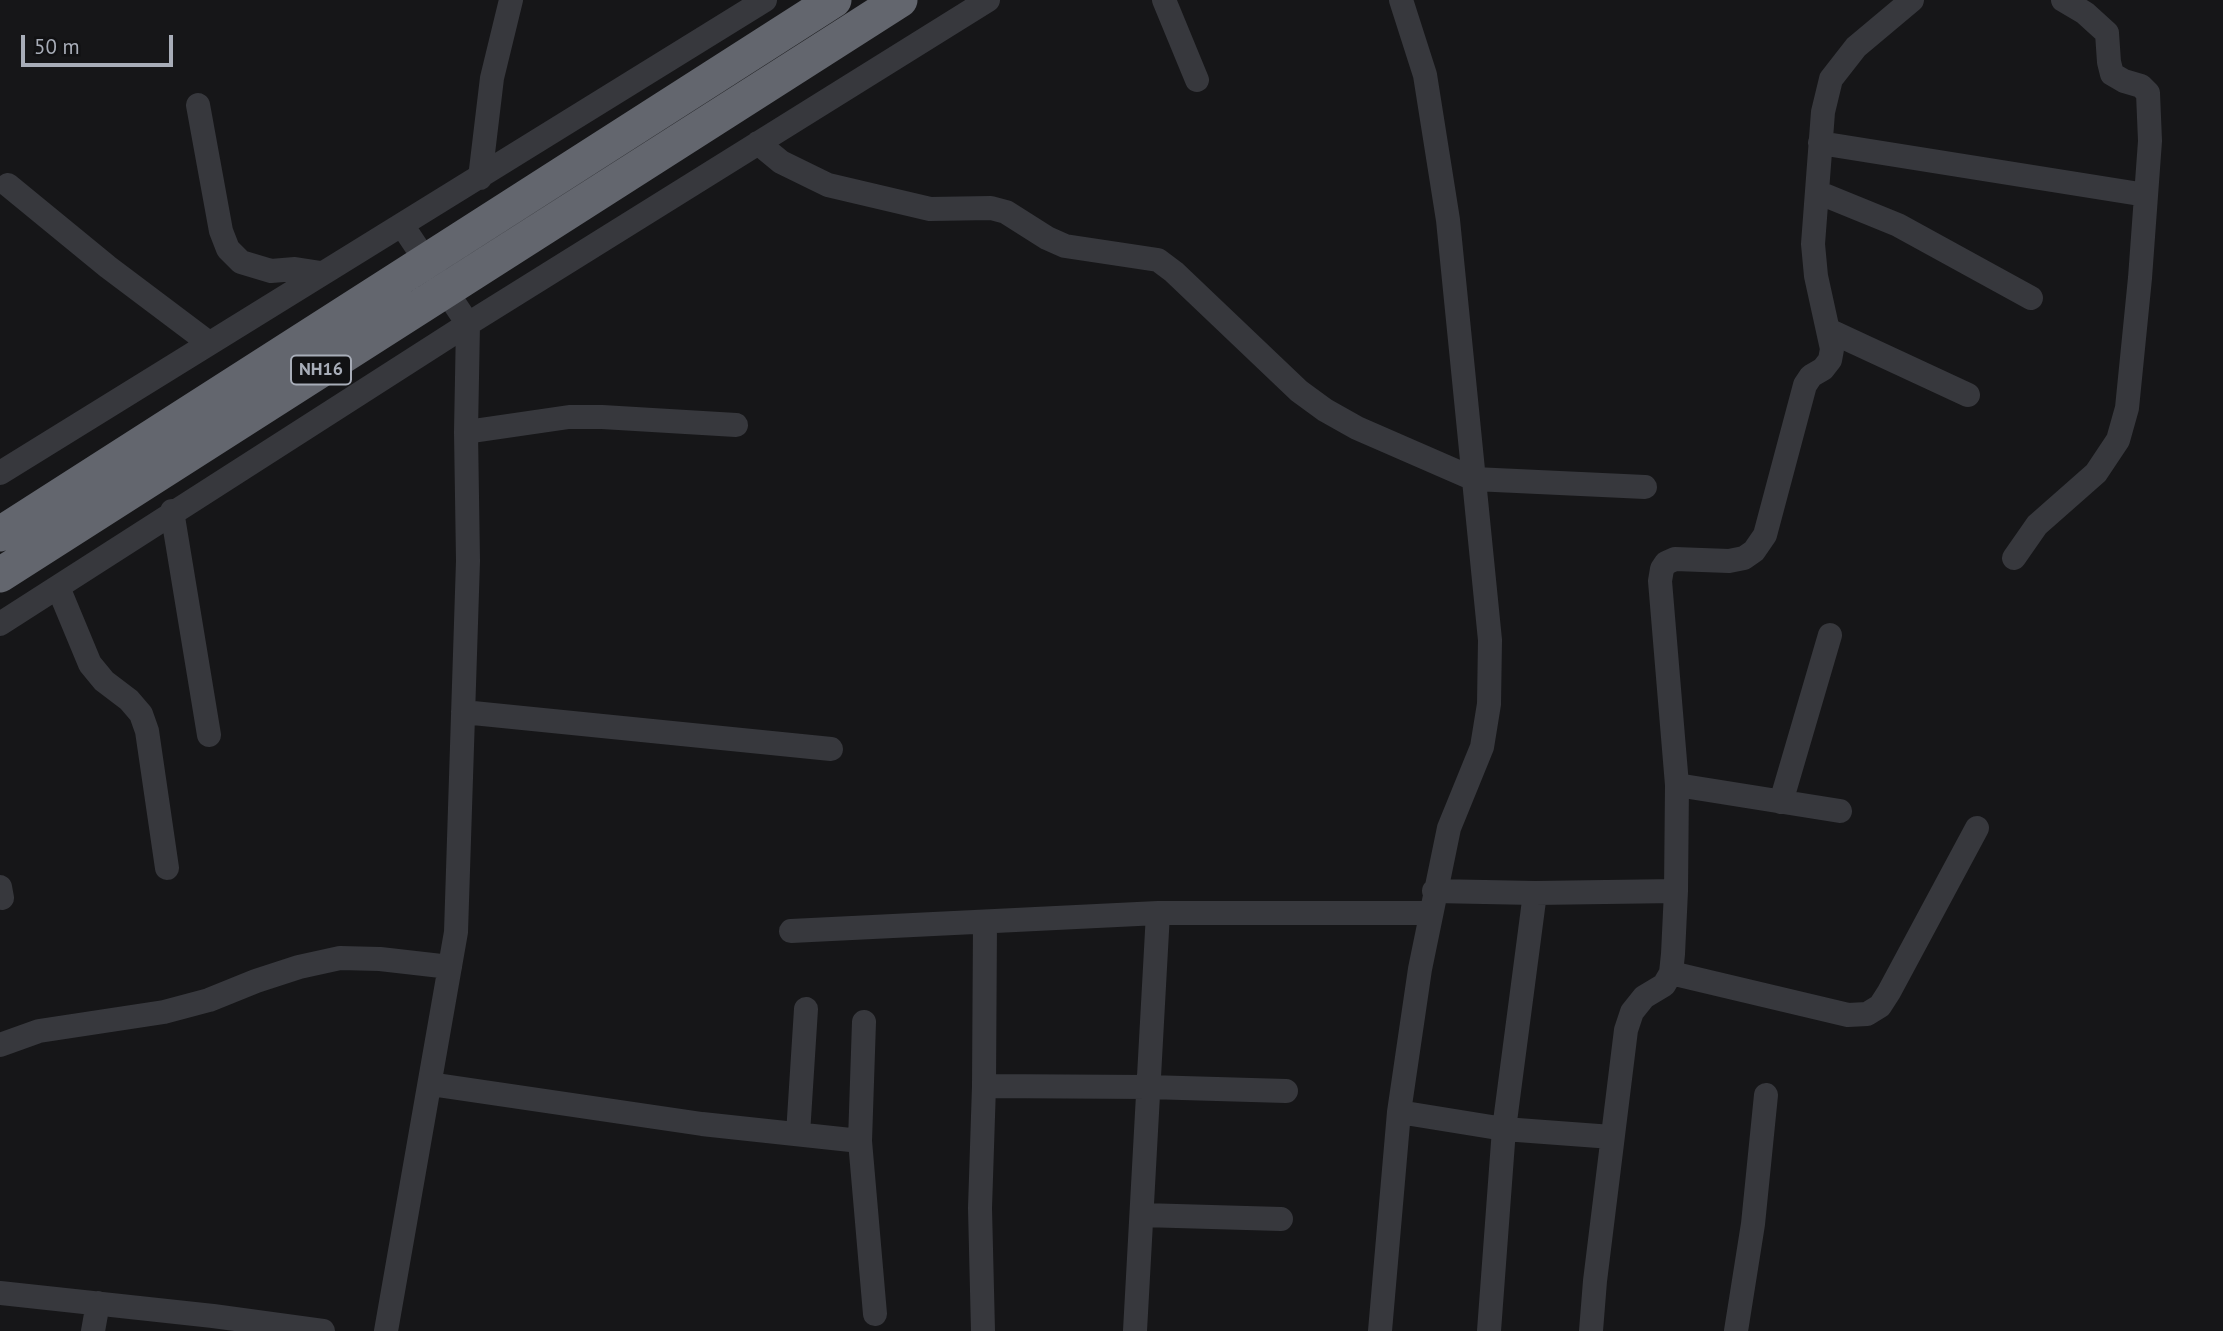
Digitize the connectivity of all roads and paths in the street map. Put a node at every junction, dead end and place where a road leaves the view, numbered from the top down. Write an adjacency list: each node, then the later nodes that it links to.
1 (512, 0): 14 (street)
2 (765, 0): 14 (street)
3 (834, 0): 31 (highway, NH16)
4 (900, 0): 33 (highway, NH16)
5 (988, 0): 12 (street)
6 (1164, 0): 10 (street)
7 (1401, 0): 28 (street)
8 (1912, 0): 13 (street)
9 (2063, 0): 17 (street)
10 (1197, 80)
11 (198, 105): 19 (street)
12 (758, 143): 21 (street); 28 (street)
13 (1821, 143): 16 (street); 17 (street)
14 (480, 178): 18 (street)
15 (8, 185): 23 (street)
16 (1816, 192): 20 (street); 22 (street)
17 (2146, 195): 32 (street)
18 (402, 225): 19 (street); 21 (street)
19 (321, 273): 23 (street)
20 (2031, 299)
21 (468, 324): 26 (street); 30 (street)
22 (1828, 330): 24 (street); 40 (street)
23 (209, 343): 27 (street)
24 (1968, 395)
25 (736, 425): 26 (street)
26 (466, 432): 37 (street)
27 (0, 473)
28 (1474, 479): 29 (street); 47 (street)
29 (1645, 487)
30 (172, 511): 34 (street); 38 (street)
31 (0, 534)
32 (2014, 558)
33 (0, 575)
34 (58, 587): 35 (street); 44 (street)
35 (0, 624)
36 (1830, 635): 41 (street)
37 (463, 712): 39 (street); 51 (street)
38 (209, 736)
39 (831, 749)
40 (1677, 785): 41 (street); 45 (street)
41 (1781, 802): 42 (street)
42 (1840, 811)
43 (1977, 828): 52 (street)
44 (167, 868)
45 (1676, 891): 46 (street); 52 (street)
46 (1535, 893): 47 (street); 62 (street)
47 (1432, 902): 48 (street); 61 (street)
48 (1158, 913): 49 (street); 58 (street)
49 (985, 923): 50 (street); 57 (street)
50 (791, 931)
51 (450, 967): 55 (street); 56 (street)
52 (1671, 974): 64 (street)
53 (806, 1009): 63 (street)
54 (863, 1022): 65 (street)
55 (0, 1045)
56 (430, 1084): 63 (street); 73 (street)
57 (984, 1086): 58 (street); 74 (street)
58 (1148, 1087): 59 (street); 66 (street)
59 (1286, 1091)
60 (1766, 1095): 79 (street)
61 (1399, 1112): 62 (street); 76 (street)
62 (1504, 1129): 64 (street); 77 (street)
63 (798, 1134): 65 (street)
64 (1612, 1138): 78 (street)
65 (860, 1141): 70 (street)
66 (1142, 1215): 67 (street); 75 (street)
67 (1281, 1220)
68 (0, 1293): 69 (street)
69 (98, 1303): 71 (street); 72 (street)
70 (875, 1314)
71 (93, 1331)
72 (323, 1331)
73 (386, 1331)
74 (983, 1331)
75 (1135, 1331)
76 (1380, 1331)
77 (1489, 1331)
78 (1591, 1331)
79 (1736, 1331)

